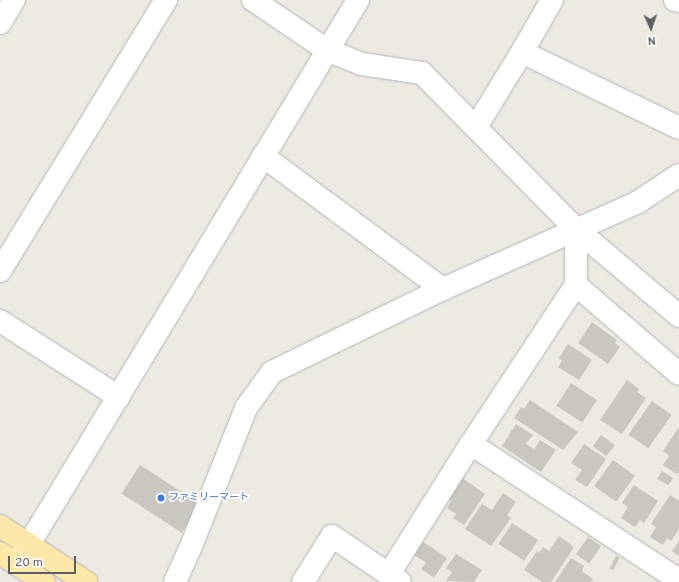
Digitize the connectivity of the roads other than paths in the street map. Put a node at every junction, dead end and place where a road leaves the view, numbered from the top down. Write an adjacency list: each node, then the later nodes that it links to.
1 (14, 0): 8 (street)
2 (166, 0): 16 (street)
3 (253, 0): 9 (street)
4 (358, 0): 9 (street)
5 (552, 0): 10 (street)
6 (674, 0): 7 (street)
7 (679, 1)
8 (0, 23)
9 (327, 50): 11 (street); 13 (street)
10 (522, 52): 11 (street); 12 (street)
11 (476, 127): 15 (street)
12 (679, 128)
13 (263, 156): 18 (street); 22 (street)
14 (679, 175): 15 (street)
15 (576, 229): 17 (street); 18 (street); 19 (street)
16 (0, 272)
17 (576, 285): 21 (street); 23 (street)
18 (442, 289): 31 (street)
19 (679, 316)
20 (0, 321): 22 (street)
21 (679, 374)
22 (119, 397): 25 (street)
23 (471, 444): 27 (street); 28 (street)
24 (0, 526): 25 (main road)
25 (29, 545): 26 (street); 30 (main road)
26 (8, 559): 29 (main road)
27 (395, 578): 32 (street)
28 (679, 580)
29 (44, 582)
30 (86, 582)
31 (175, 582)
32 (303, 582)

